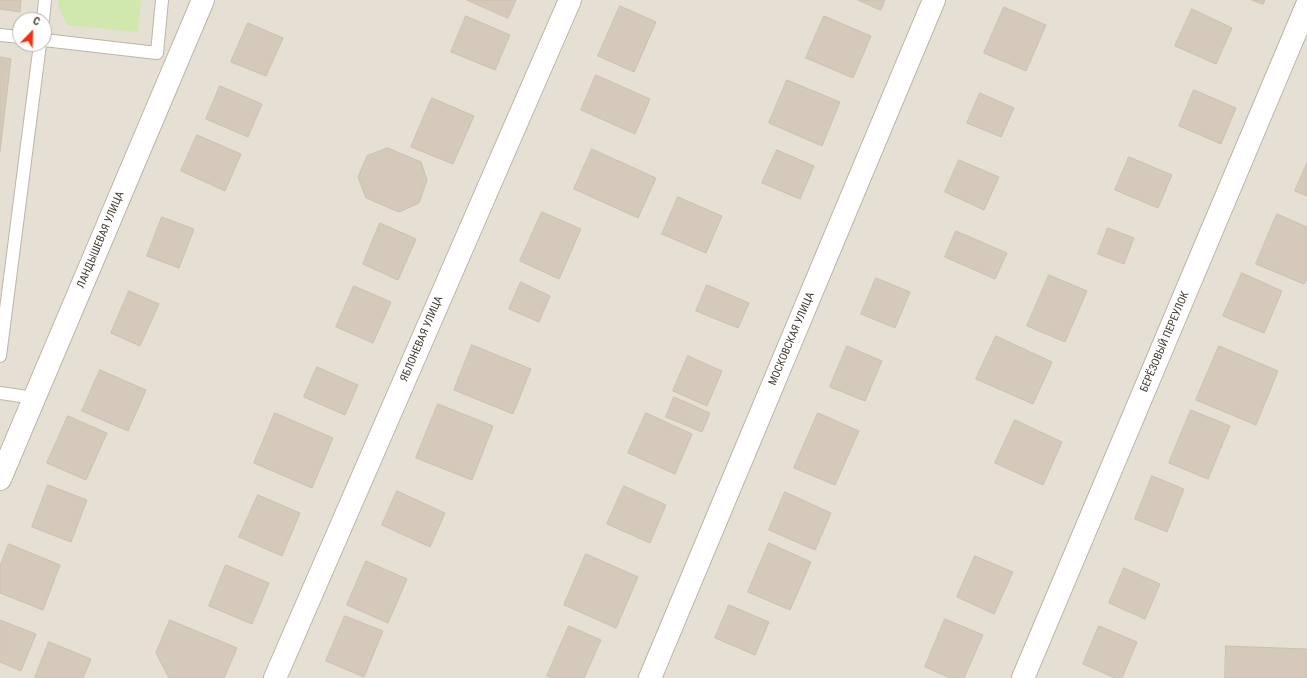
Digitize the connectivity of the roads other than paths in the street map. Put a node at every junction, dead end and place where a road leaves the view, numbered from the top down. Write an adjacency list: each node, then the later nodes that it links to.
1 (45, 0): 7 (lane)
2 (162, 0): 10 (lane)
3 (203, 0): 14 (street, ЛАНДЫШЕВАЯ УЛИЦА)
4 (570, 0): 16 (street, ЯБЛОНЕВАЯ УЛИЦА)
5 (934, 0): 17 (street, МОСКОВСКАЯ УЛИЦА)
6 (1307, 5): 18 (street, БЕРЁЗОВЫЙ ПЕРЕУЛОК)
7 (44, 12)
8 (0, 35): 9 (lane)
9 (12, 36)
10 (52, 41)
11 (39, 52): 12 (lane)
12 (0, 356)
13 (0, 393): 14 (lane)
14 (34, 398): 15 (street, ЛАНДЫШЕВАЯ УЛИЦА)
15 (0, 479)
16 (275, 678)
17 (650, 678)
18 (1023, 678)

